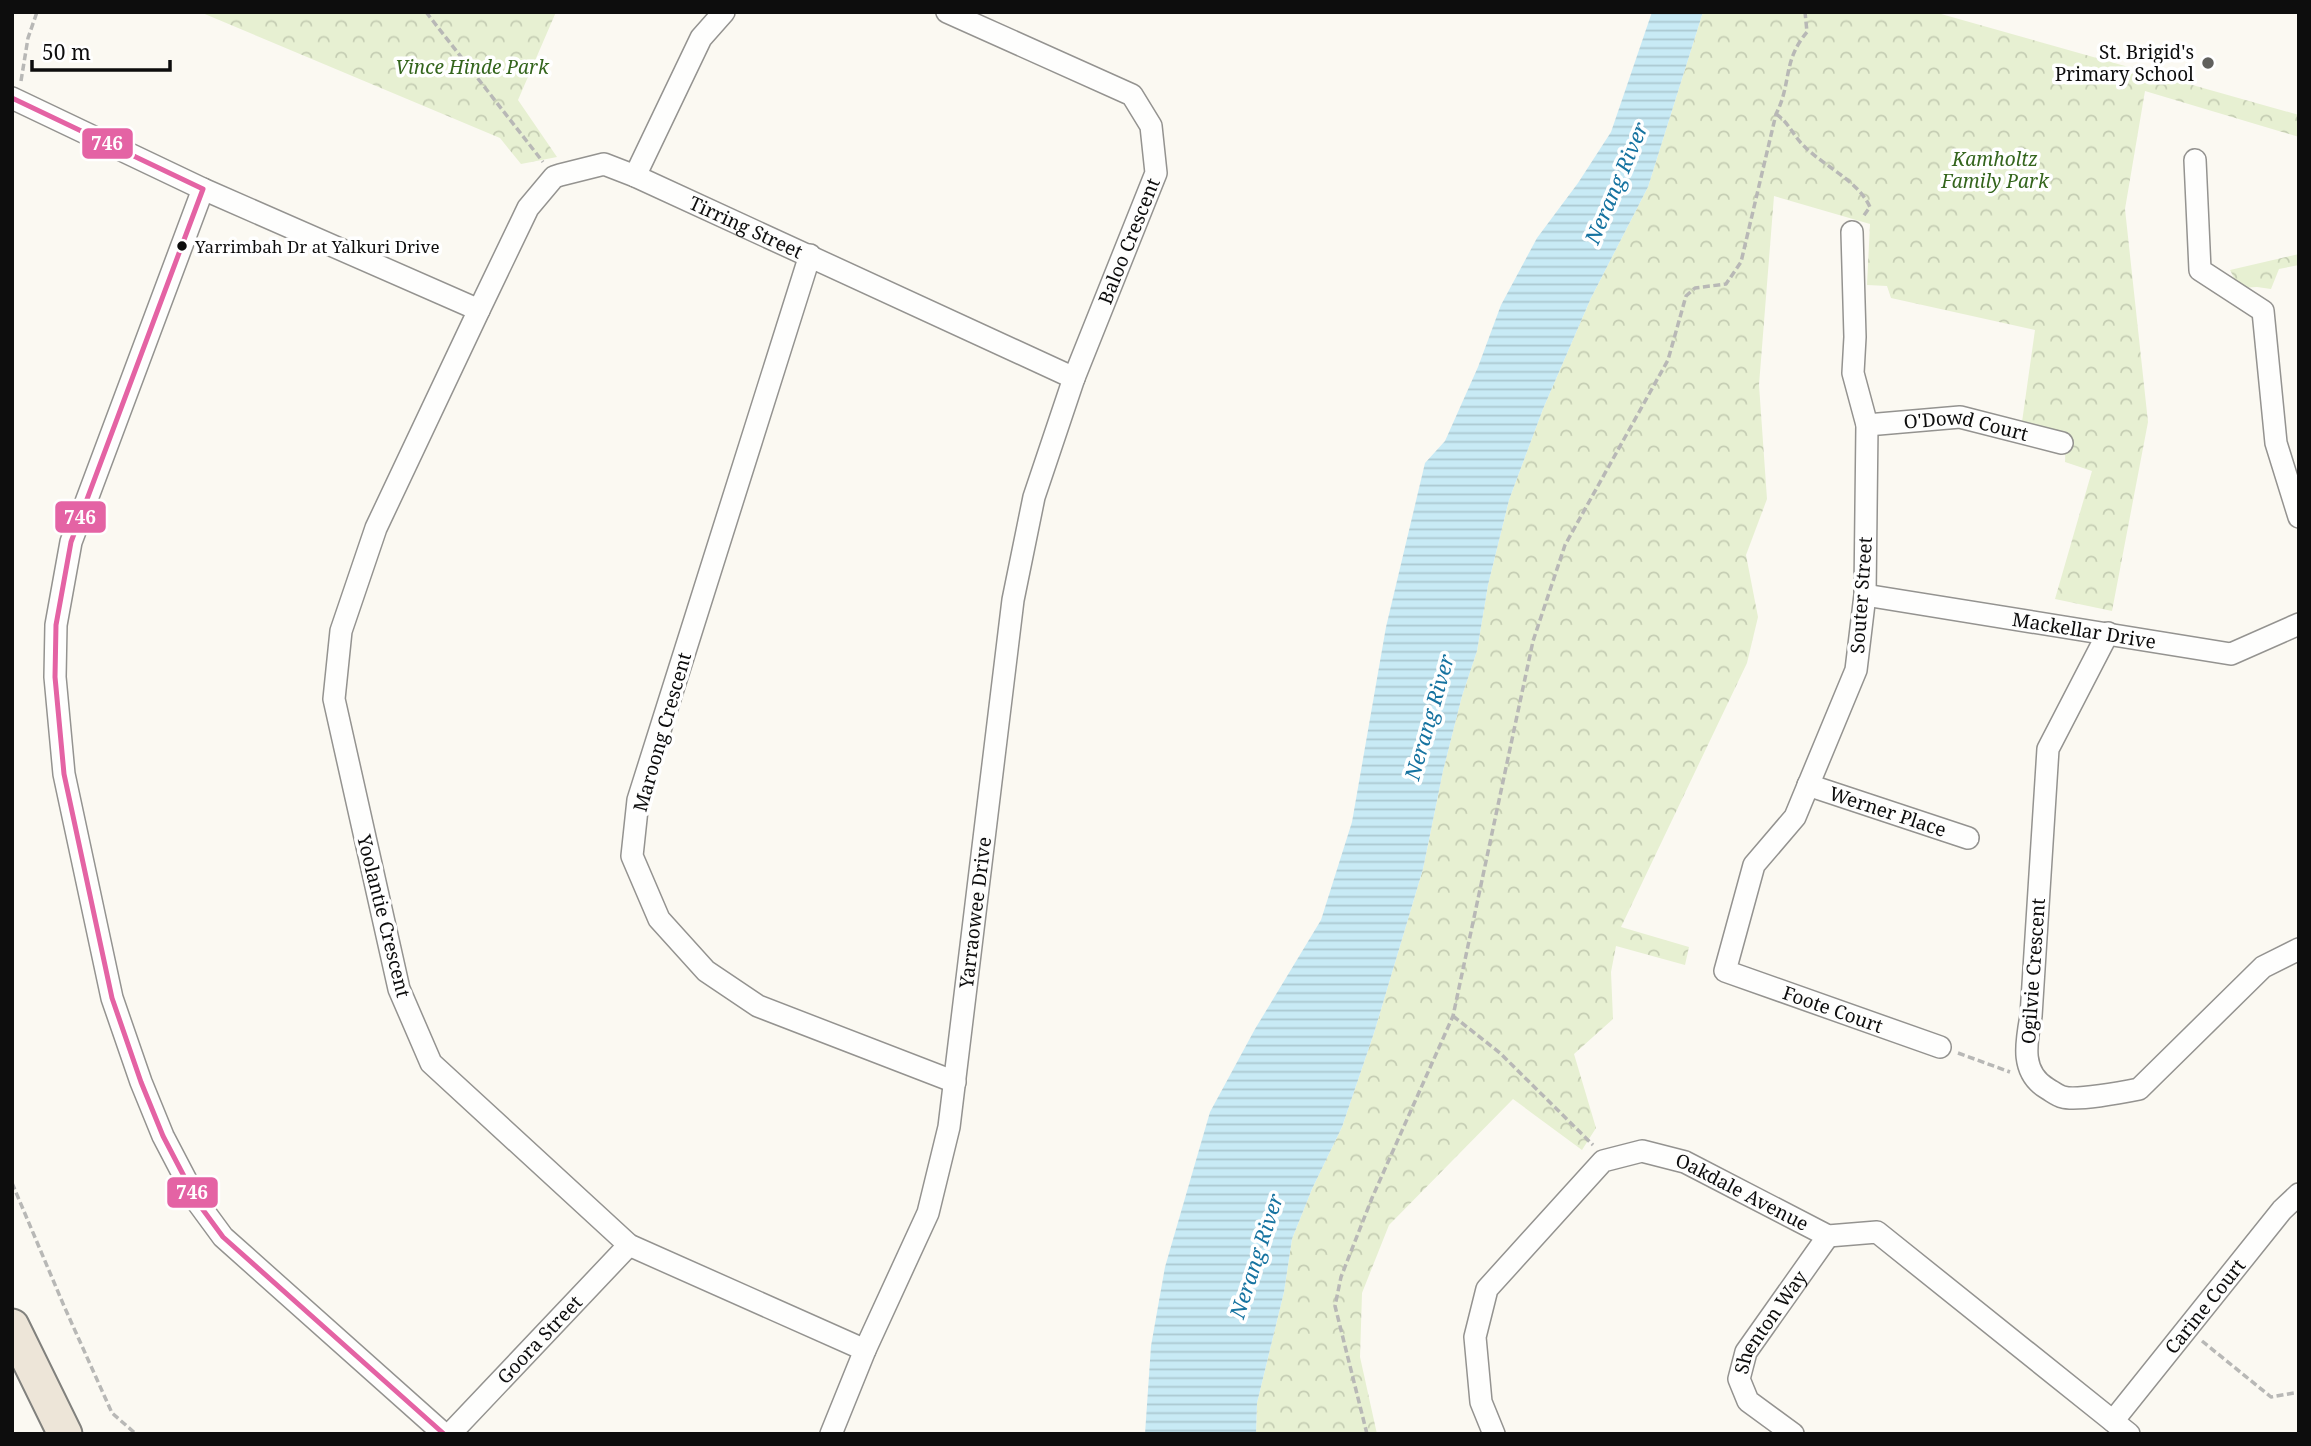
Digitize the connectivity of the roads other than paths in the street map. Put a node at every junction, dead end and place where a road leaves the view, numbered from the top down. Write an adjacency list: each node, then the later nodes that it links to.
1 (724, 12): 5 (street)
2 (947, 12): 10 (street, Baloo Crescent)
3 (13, 98): 6 (street)
4 (2195, 160): 13 (street)
5 (635, 176): 8 (street, Tirring Street); 9 (street, Tirring Street)
6 (203, 189): 9 (street); 30 (street)
7 (1852, 232): 11 (street, Souter Street)
8 (810, 255): 10 (street, Tirring Street); 22 (street, Maroong Crescent)
9 (479, 310): 25 (street, Yoolantie Crescent)
10 (1073, 378): 22 (street, Yarraowee Drive)
11 (1867, 425): 12 (street, O'Dowd Court); 14 (street, Souter Street)
12 (2062, 443)
13 (2299, 517)
14 (1865, 594): 16 (street, Mackellar Drive); 17 (street, Souter Street)
15 (2299, 624): 16 (street, Mackellar Drive)
16 (2108, 634): 19 (street, Ogilvie Crescent)
17 (1808, 785): 18 (street, Werner Place); 20 (street, Souter Street)
18 (1968, 838)
19 (2299, 949)
20 (1725, 971): 21 (street, Foote Court)
21 (1940, 1047)
22 (955, 1082): 27 (street, Yarraowee Drive)
23 (2299, 1194): 28 (street, Carine Court)
24 (1828, 1236): 28 (street, Oakdale Avenue); 33 (street, Oakdale Avenue); 34 (street, Shenton Way)
25 (629, 1245): 27 (street, Yoolantie Crescent); 31 (street, Goora Street)
26 (12, 1326): 29 (main road)
27 (865, 1350): 32 (street, Yarraowee Drive)
28 (2121, 1427)
29 (65, 1434)
30 (444, 1434)
31 (450, 1434)
32 (831, 1434)
33 (1494, 1434)
34 (1793, 1434)

